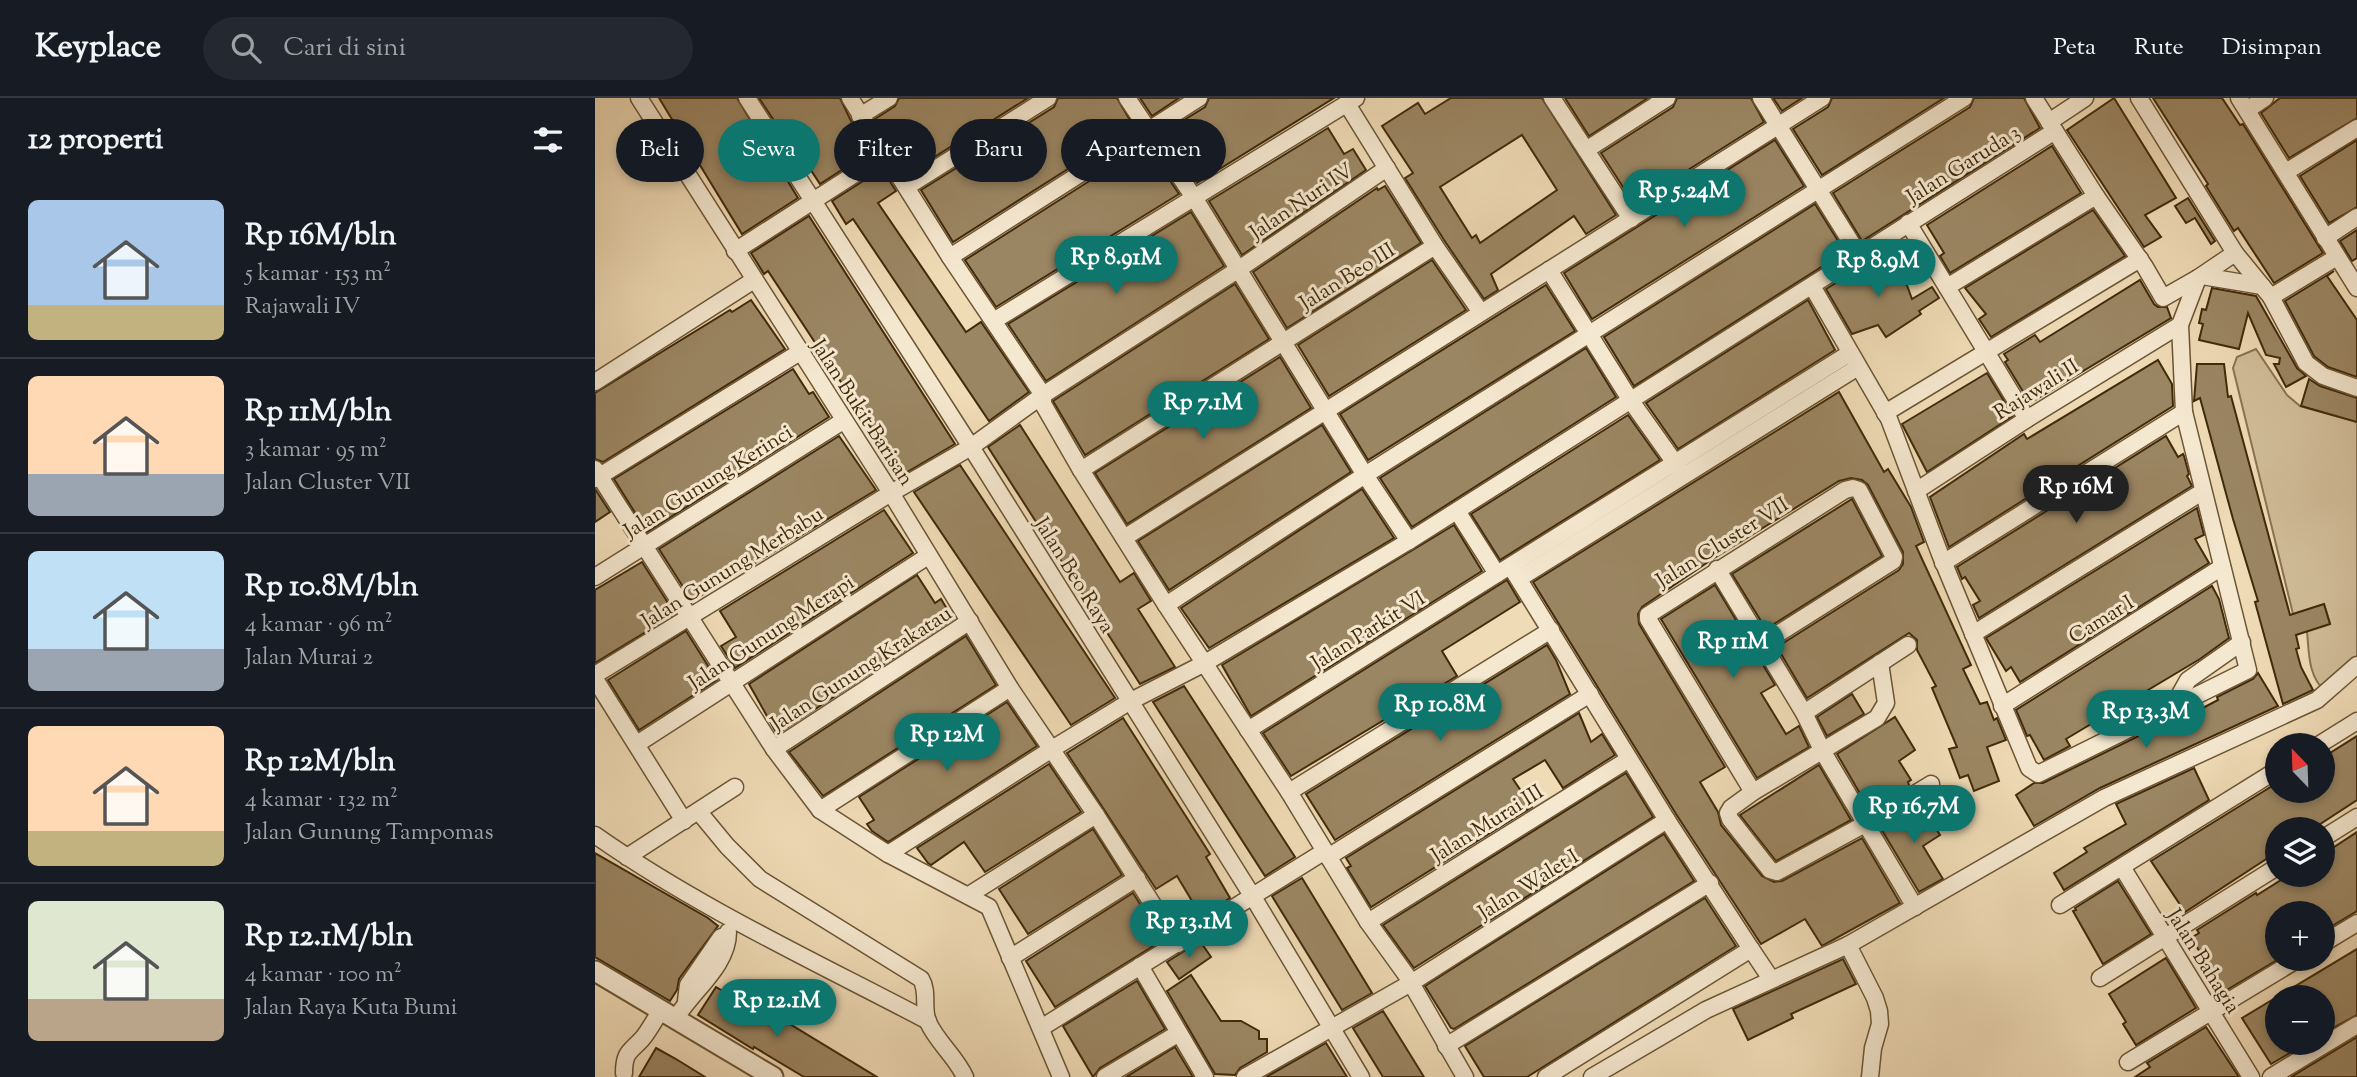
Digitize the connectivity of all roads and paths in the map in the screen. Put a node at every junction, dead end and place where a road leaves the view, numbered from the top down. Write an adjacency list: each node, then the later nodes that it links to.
1 (639, 98): 43 (street, Jalan Bukit Barisan)
2 (747, 98): 37 (street, Jalan Beo Raya)
3 (850, 98): 19 (street)
4 (890, 98): 19 (street)
5 (1048, 98): 33 (street)
6 (1127, 98): 21 (street)
7 (1199, 98): 22 (street)
8 (1552, 98): 26 (street)
9 (1667, 98): 26 (street)
10 (1761, 98): 23 (street)
11 (1822, 98): 23 (street)
12 (1964, 98): 34 (street)
13 (2034, 98): 24 (street)
14 (2085, 98): 24 (street, Jalan Garuda 3)
15 (2139, 98): 44 (street)
16 (2265, 98): 18 (street)
17 (1351, 101): 27 (street); 36 (street)
18 (2243, 104): 28 (street)
19 (860, 116): 20 (street)
20 (862, 119)
21 (1141, 119)
22 (1166, 119)
23 (1779, 125): 34 (street); 39 (street)
24 (2052, 126): 35 (street); 40 (street, Jalan Garuda 3)
25 (2357, 128): 28 (street)
26 (1586, 150): 39 (street)
27 (1387, 168): 42 (street); 49 (street, Jalan Nuri IV)
28 (2286, 172): 41 (street)
29 (843, 182): 37 (street)
30 (905, 182): 33 (street)
31 (1067, 182): 46 (street)
32 (1183, 182): 36 (street)
33 (908, 186): 46 (street)
34 (1818, 189): 45 (street); 61 (street)
35 (2096, 196): 48 (street); 54 (street)
36 (1195, 199): 49 (street); 59 (street)
37 (812, 202): 43 (street); 78 (street, Jalan Beo Raya)
38 (2357, 217): 41 (street)
39 (1631, 219): 50 (street)
40 (1908, 223): 45 (street, Jalan Garuda 3); 54 (street)
41 (2325, 237): 47 (street)
42 (1435, 246): 58 (street); 63 (street, Jalan Beo III)
43 (735, 251): 52 (street, Jalan Bukit Barisan)
44 (2235, 253): 51 (street); 56 (street)
45 (1859, 256): 53 (street, Jalan Garuda 3)
46 (950, 257): 59 (street)
47 (2337, 257): 55 (street); 56 (street)
48 (2140, 259): 57 (street); 65 (street)
49 (1239, 269): 63 (street); 71 (street, Jalan Nuri IV)
50 (1549, 270): 58 (street); 61 (street)
51 (2200, 277): 56 (street); 57 (street); 60 (street)
52 (754, 280): 64 (street, Jalan Bukit Barisan); 69 (street)
53 (1812, 286): 66 (street); 72 (street, Jalan Garuda 3)
54 (1947, 287): 65 (street)
55 (2357, 288)
56 (2266, 292): 70 (street)
57 (2163, 298): 60 (street)
58 (1480, 311): 73 (street)
59 (995, 320): 71 (street)
60 (2180, 326): 62 (street, Rajawali II); 68 (street)
61 (1591, 335): 72 (street); 82 (street)
62 (2162, 336): 68 (street); 76 (street, Rajawali II)
63 (1282, 341): 73 (street); 80 (street, Jalan Beo III)
64 (800, 352): 77 (street, Jalan Bukit Barisan); 81 (street)
65 (1987, 352): 75 (street); 76 (street)
66 (1850, 353): 67 (street); 79 (street)
67 (1858, 367): 75 (street); 79 (street)
68 (2181, 379): 74 (street)
69 (595, 382)
70 (2357, 388)
71 (1043, 395): 78 (street, Jalan Gunung Merbabu); 80 (street)
72 (1631, 401): 79 (street); 86 (street, Jalan Garuda 3)
73 (1327, 412): 82 (street); 87 (street)
74 (2184, 412): 84 (street); 91 (street)
75 (1885, 413): 83 (street)
76 (2027, 419): 83 (street, Rajawali II)
77 (843, 421): 85 (street, Jalan Bukit Barisan); 89 (street, Jalan Gunung Kerinci)
78 (971, 447): 85 (street, Jalan Gunung Merbabu); 111 (street, Jalan Beo Raya)
79 (1679, 469): 94 (street, Jalan Parkit VI)
80 (1081, 470): 87 (street)
81 (597, 475): 89 (street)
82 (1365, 475): 88 (street); 96 (street)
83 (1916, 491): 91 (street)
84 (2202, 492): 92 (street); 100 (street)
85 (891, 493): 90 (street, Jalan Bukit Barisan); 97 (street, Jalan Gunung Merbabu)
86 (1457, 511): 88 (street, Jalan Garuda 3); 94 (street)
87 (1124, 538): 96 (street)
88 (1409, 541): 104 (street, Jalan Garuda 3)
89 (646, 545): 95 (street, Jalan Gunung Kerinci); 97 (street)
90 (928, 556): 98 (street, Jalan Bukit Barisan); 108 (street, Jalan Gunung Merapi)
91 (1943, 562): 100 (street)
92 (2222, 567): 101 (street); 113 (street, Camar I)
93 (1717, 569): 102 (street); 102 (street, Jalan Cluster VII); 127 (street, Jalan Cluster VII)
94 (1509, 573): 99 (street); 116 (street, Jalan Parkit VI)
95 (595, 577)
96 (1166, 605): 104 (street)
97 (692, 617): 107 (street, Jalan Gunung Merbabu); 108 (street)
98 (970, 621): 109 (street, Jalan Bukit Barisan); 120 (street, Jalan Gunung Krakatau)
99 (1551, 630): 110 (street); 126 (street)
100 (1973, 634): 113 (street)
101 (2242, 642): 112 (street); 112 (street)
102 (1762, 644): 114 (street)
103 (1908, 645): 105 (street)
104 (1205, 663): 111 (street, Jalan Garuda 3); 116 (street)
105 (1880, 663): 114 (street); 121 (street)
106 (2357, 664): 147 (street)
107 (595, 677): 118 (street)
108 (731, 682): 118 (street, Jalan Gunung Merapi); 120 (street)
109 (1010, 688): 119 (street, Jalan Bukit Barisan); 128 (street)
110 (1590, 694): 122 (street); 137 (street)
111 (1129, 702): 119 (street, Jalan Garuda 3); 145 (street, Jalan Beo Raya)
112 (2174, 705): 113 (street)
113 (2002, 706)
114 (1804, 713): 121 (street)
115 (2357, 720): 117 (street)
116 (1248, 730): 126 (street)
117 (2335, 734)
118 (637, 744): 133 (street)
119 (1052, 748): 130 (street, Jalan Bukit Barisan); 138 (street, Jalan Garuda 3)
120 (775, 749): 128 (street)
121 (1822, 752): 127 (street); 134 (street)
122 (1629, 759): 132 (street); 148 (street, Jalan Murai III)
123 (2265, 778): 140 (street)
124 (1931, 784): 134 (street)
125 (735, 787): 129 (street)
126 (1289, 792): 137 (street)
127 (1753, 792): 134 (street)
128 (820, 810): 138 (street)
129 (699, 812): 133 (street); 165 (street)
130 (1096, 815): 142 (street, Jalan Bukit Barisan); 144 (street)
131 (2357, 817): 135 (street)
132 (1667, 820): 143 (street); 162 (street, Jalan Walet I)
133 (684, 821): 139 (street)
134 (1865, 824): 147 (street)
135 (2335, 831)
136 (595, 835): 139 (street)
137 (1327, 854): 145 (street); 148 (street)
138 (888, 855): 144 (street)
139 (627, 858): 150 (street)
140 (2122, 867): 146 (street); 152 (street, Jalan Bahagia)
141 (2265, 874): 152 (street)
142 (1137, 878): 153 (street, Jalan Bukit Barisan); 156 (street)
143 (1710, 883): 155 (street); 170 (street)
144 (969, 895): 156 (street)
145 (1253, 897): 153 (street); 168 (street, Jalan Beo Raya)
146 (2060, 905)
147 (1915, 907): 154 (street)
148 (1368, 922): 162 (street)
149 (2357, 923): 151 (street)
150 (733, 927): 163 (street); 165 (street)
151 (2335, 936)
152 (2165, 937): 160 (street); 164 (street, Jalan Bahagia)
153 (1178, 944): 157 (street)
154 (1848, 945): 161 (street); 183 (street)
155 (1751, 949): 161 (street); 181 (street)
156 (1010, 958): 167 (street)
157 (1140, 966): 167 (street); 169 (street)
158 (595, 971): 163 (street)
159 (2278, 971): 164 (street)
160 (2100, 978)
161 (1771, 979): 182 (street)
162 (1411, 983): 168 (street, Jalan Walet I); 170 (street)
163 (674, 1010): 172 (street); 174 (street)
164 (2211, 1011): 171 (street); 184 (street, Jalan Bahagia)
165 (927, 1020): 175 (street)
166 (2357, 1025): 185 (street)
167 (1041, 1028): 176 (street)
168 (1330, 1028): 173 (street, Jalan Walet I); 179 (street, Jalan Beo Raya)
169 (1179, 1033): 177 (street); 178 (street)
170 (1446, 1046): 180 (street)
171 (2128, 1062)
172 (623, 1075)
173 (1251, 1075)
174 (773, 1077)
175 (965, 1077)
176 (1061, 1077)
177 (1105, 1077)
178 (1205, 1077)
179 (1361, 1077)
180 (1465, 1077)
181 (1546, 1077)
182 (1592, 1077)
183 (1870, 1077)
184 (2251, 1077)
185 (2271, 1077)

